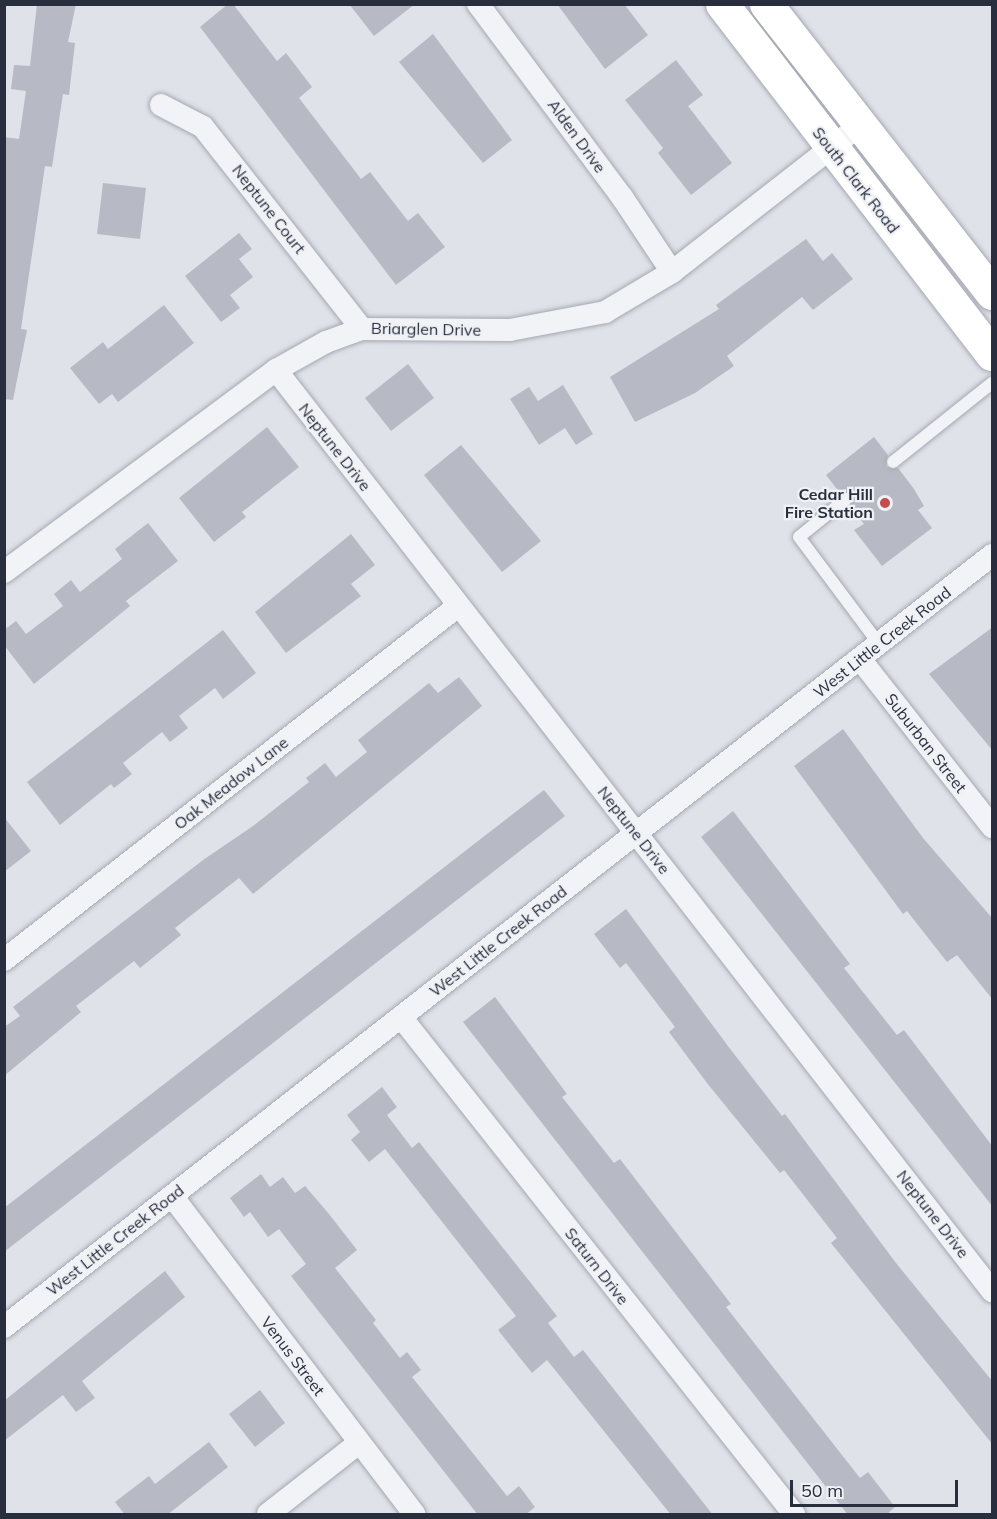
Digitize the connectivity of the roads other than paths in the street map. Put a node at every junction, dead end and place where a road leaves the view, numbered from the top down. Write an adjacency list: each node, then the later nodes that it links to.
1 (478, 4): 7 (street, Alden Drive)
2 (722, 4): 6 (street, South Clark Road)
3 (766, 4): 5 (street)
4 (161, 105): 9 (street, Neptune Court)
5 (860, 125): 6 (street, Briarglen Drive); 8 (street)
6 (830, 149): 7 (street, Briarglen Drive); 10 (street, South Clark Road)
7 (672, 272): 9 (street, Briarglen Drive)
8 (993, 293)
9 (363, 329): 11 (street, Briarglen Drive)
10 (993, 354)
11 (276, 370): 16 (street, Briarglen Drive); 17 (street, Neptune Drive)
12 (993, 383): 13 (lane)
13 (893, 462)
14 (846, 500): 18 (lane)
15 (993, 555): 18 (street, West Little Creek Road)
16 (4, 572)
17 (458, 606): 21 (street, Neptune Drive); 22 (street, Oak Meadow Lane)
18 (879, 644): 19 (street, West Little Creek Road)
19 (860, 659): 20 (street, Suburban Street); 21 (street, West Little Creek Road)
20 (993, 827)
21 (636, 833): 23 (street, West Little Creek Road); 25 (street, Neptune Drive)
22 (4, 960)
23 (401, 1017): 24 (street, West Little Creek Road); 30 (street, Saturn Drive)
24 (172, 1196): 26 (street, West Little Creek Road); 27 (street, Venus Street)
25 (993, 1291)
26 (4, 1327)
27 (359, 1443): 28 (street); 29 (street, Venus Street)
28 (267, 1515)
29 (414, 1515)
30 (794, 1515)

